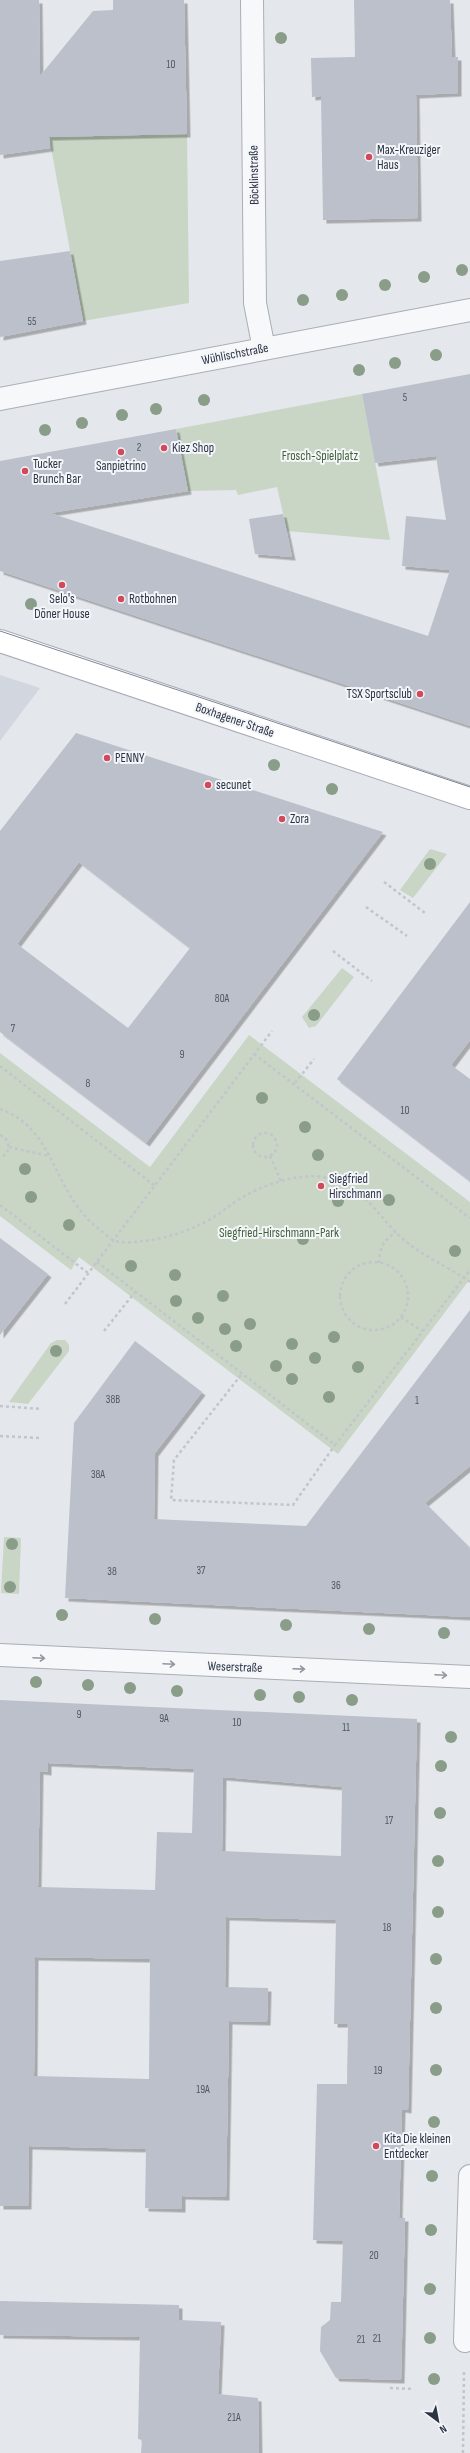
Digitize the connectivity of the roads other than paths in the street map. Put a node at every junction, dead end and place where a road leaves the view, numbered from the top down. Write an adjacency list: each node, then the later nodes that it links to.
1 (252, 0): 3 (street, Böcklinstraße)
2 (470, 310): 3 (street, Wühlischstraße)
3 (264, 349): 4 (street, Wühlischstraße)
4 (0, 399)
5 (0, 641): 6 (street, Boxhagener Straße)
6 (470, 798)
7 (0, 1655): 8 (street, Weserstraße, one-way to 8)
8 (470, 1676)
9 (470, 2176): 10 (street)
10 (465, 2341)

